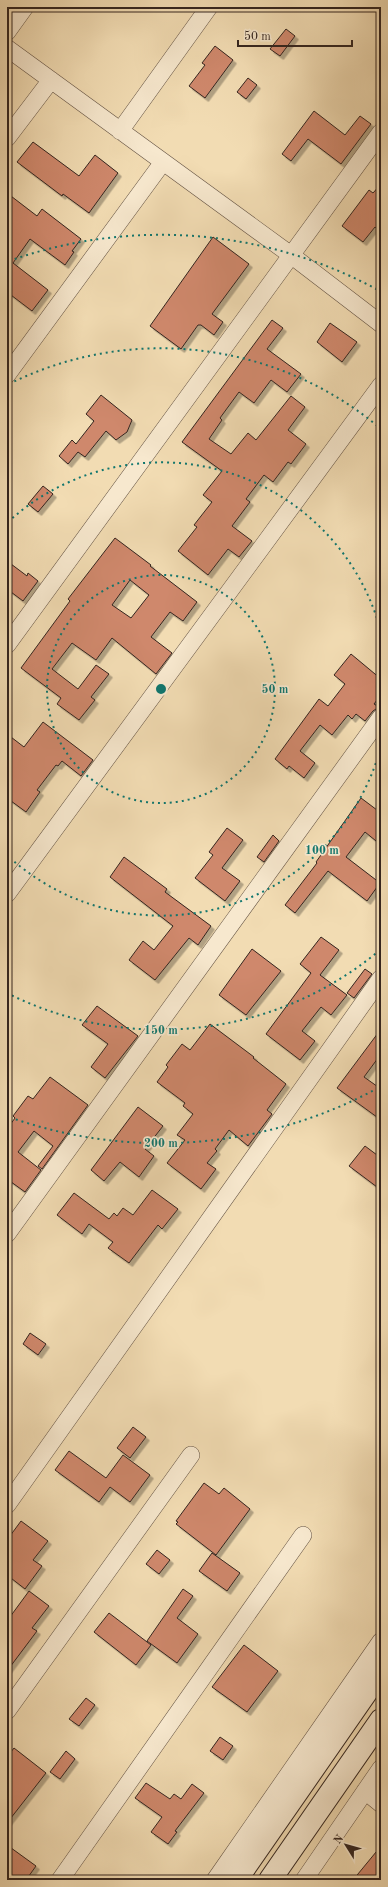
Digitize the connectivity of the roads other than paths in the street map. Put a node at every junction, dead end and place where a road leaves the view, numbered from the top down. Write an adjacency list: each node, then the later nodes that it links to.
1 (25, 7): 3 (street)
2 (209, 7): 6 (street)
3 (7, 32)
4 (7, 48): 5 (street)
5 (51, 80): 6 (street); 8 (street)
6 (120, 131): 9 (street)
7 (381, 132): 10 (street)
8 (7, 138)
9 (162, 162): 10 (street); 12 (street)
10 (291, 255): 11 (street); 14 (street)
11 (381, 324)
12 (7, 375)
13 (381, 385): 16 (street)
14 (7, 644)
15 (381, 717): 18 (street)
16 (7, 894)
17 (381, 978): 20 (street)
18 (7, 1234)
19 (191, 1455): 24 (street)
20 (7, 1505)
21 (303, 1535): 29 (street)
22 (381, 1640): 30 (street)
23 (381, 1672): 31 (main road)
24 (7, 1711)
25 (381, 1720): 32 (main road)
26 (381, 1768): 27 (street)
27 (365, 1791): 28 (street); 33 (street)
28 (381, 1804)
29 (60, 1880)
30 (215, 1880)
31 (236, 1880)
32 (270, 1880)
33 (304, 1880)

